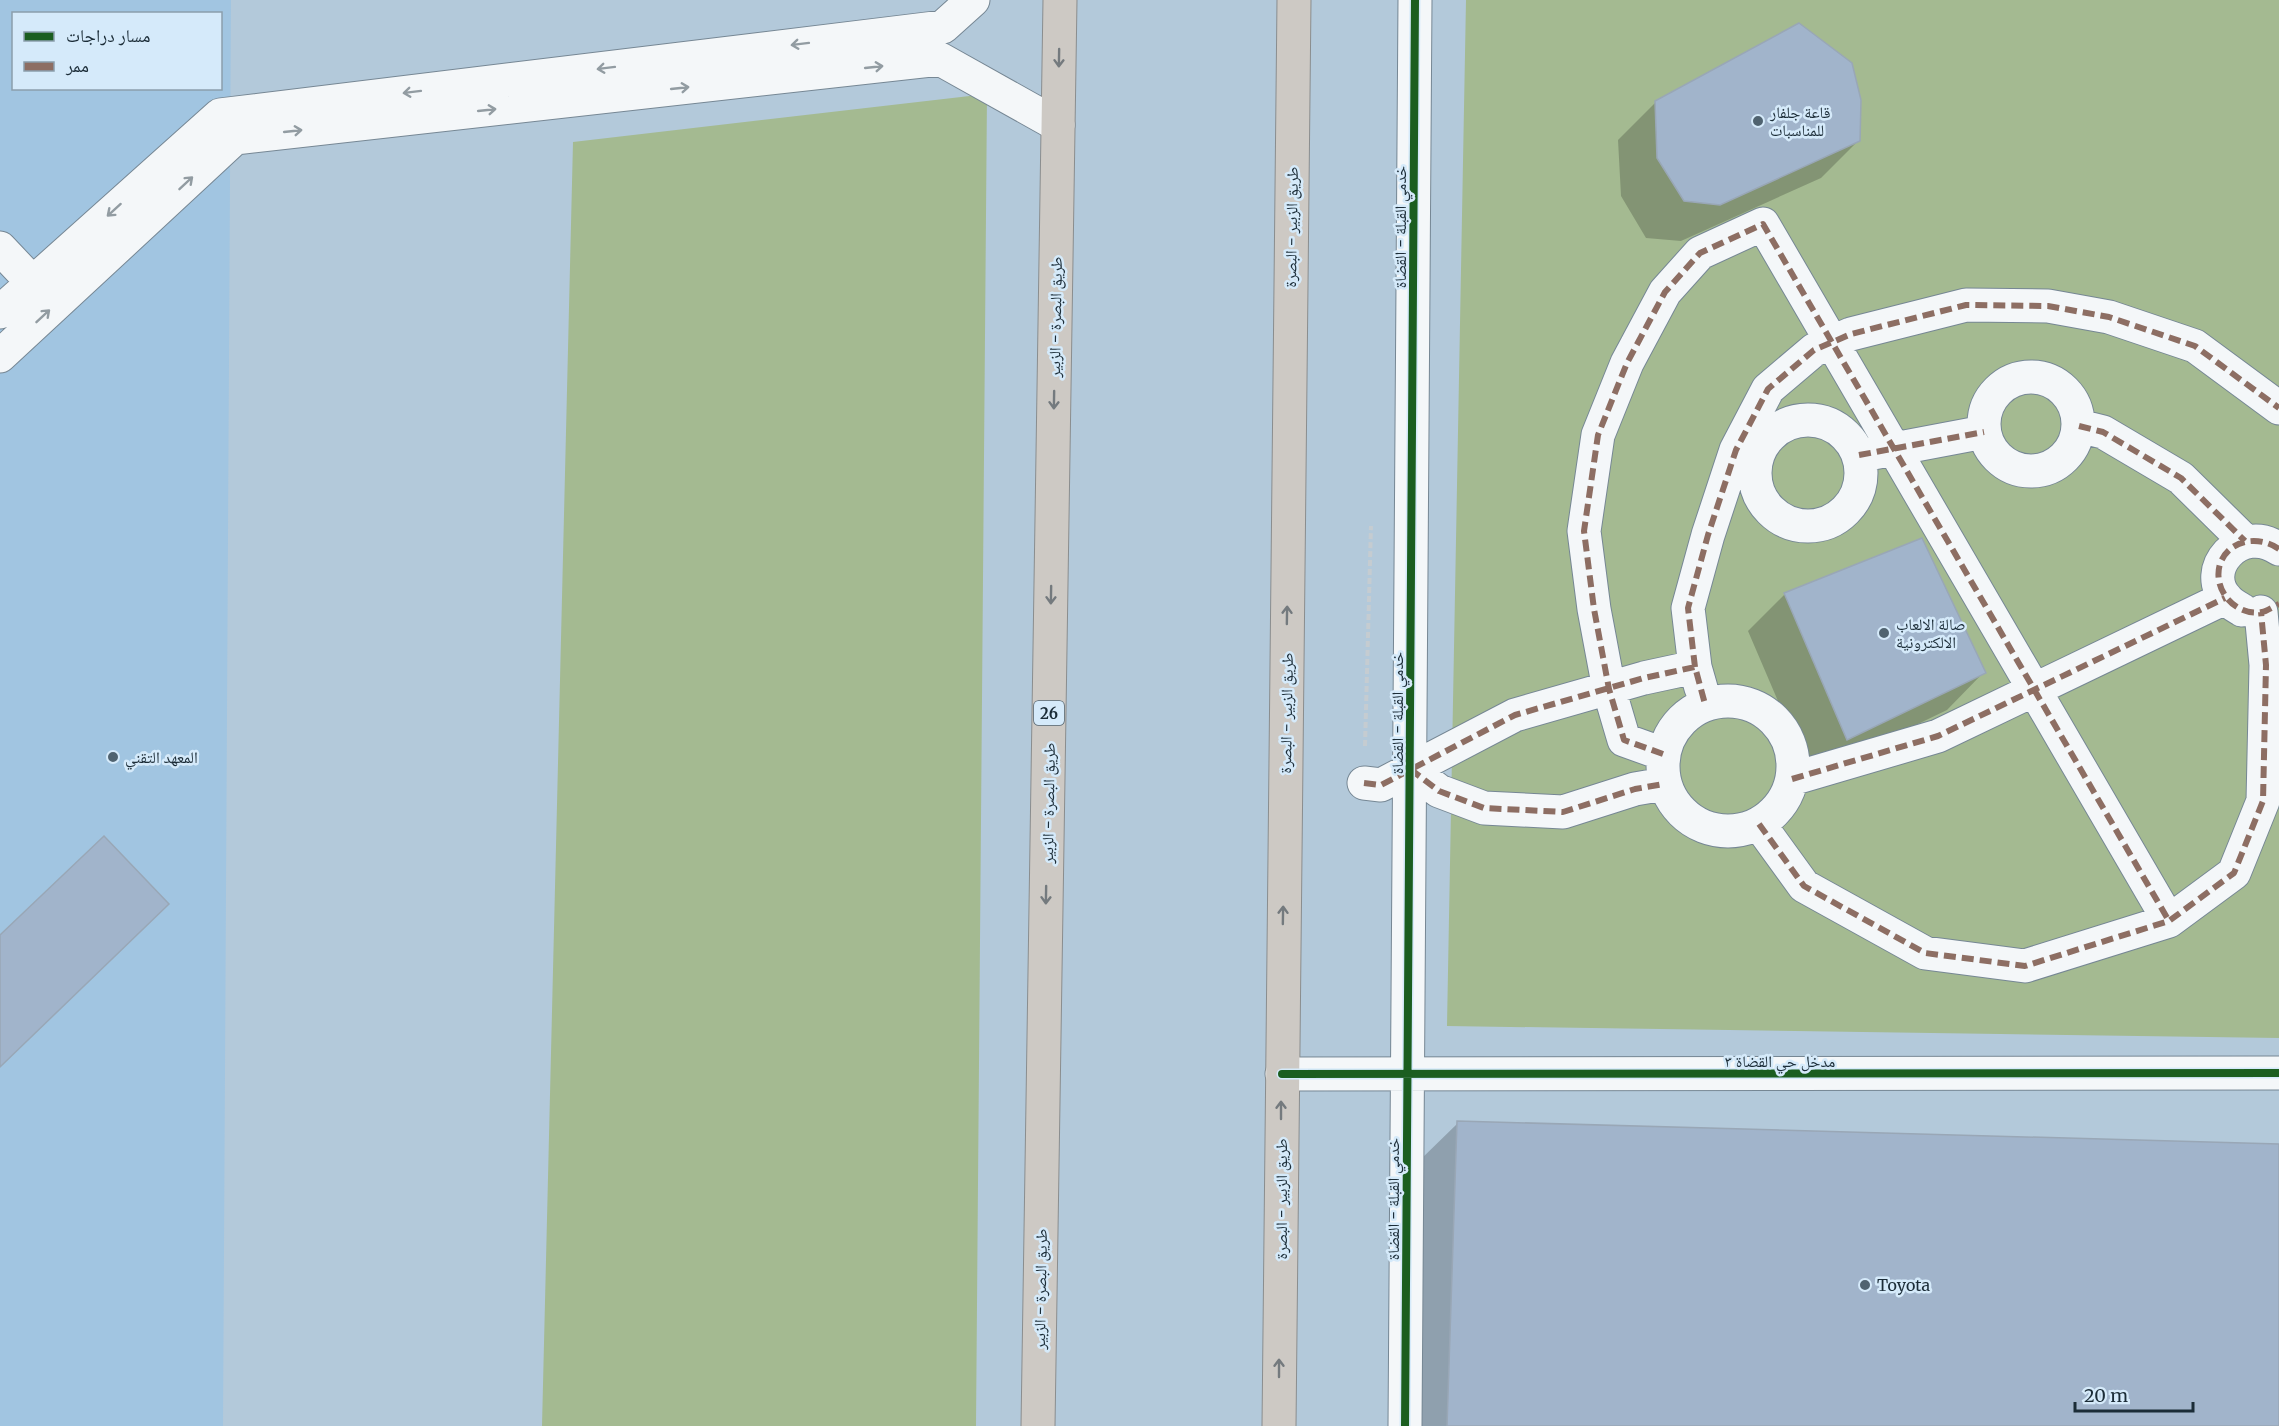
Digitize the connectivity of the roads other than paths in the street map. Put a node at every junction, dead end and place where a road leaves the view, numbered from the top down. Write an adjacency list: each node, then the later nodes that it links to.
1 (973, 0): 6 (street, one-way to 6)
2 (1060, 0): 5 (highway, طريق البصرة - الزبير / 26, one-way to 5)
3 (1293, 0): 32 (highway, طريق الزبير - البصرة, one-way to 3)
4 (1415, 0): 25 (street, خدمي القبلة - القضاة)
5 (1058, 125): 6 (street, one-way to 5); 34 (highway, طريق البصرة - الزبير / 26, one-way to 34)
6 (227, 127): 8 (street, one-way to 8); 11 (street, one-way to 6)
7 (0, 248): 8 (street)
8 (33, 283): 9 (street)
9 (0, 312)
10 (1832, 342): 12 (street); 15 (street); 21 (street); 22 (street)
11 (0, 356)
12 (2279, 408)
13 (2079, 426): 14 (street); 14 (street); 17 (street)
14 (1984, 432): 15 (street)
15 (1894, 449): 16 (street); 23 (street)
16 (1859, 455)
17 (2245, 541): 18 (street); 19 (street)
18 (2279, 549)
19 (2225, 598): 20 (street); 23 (street)
20 (2270, 608): 30 (street)
21 (1695, 667): 22 (street); 24 (street)
22 (1609, 689): 25 (street); 26 (street)
23 (2034, 689): 27 (street); 30 (street)
24 (1705, 704): 26 (street); 27 (street)
25 (1410, 769): 26 (street); 28 (street); 33 (street, خدمي القبلة - القضاة)
26 (1664, 769): 29 (street)
27 (1792, 779): 29 (street)
28 (1364, 783)
29 (1759, 824): 30 (street)
30 (2169, 921)
31 (2279, 1072): 33 (street, مدخل حي القضاة ٣)
32 (1282, 1074): 33 (street, مدخل حي القضاة ٣); 35 (highway, طريق الزبير - البصرة, one-way to 32)
33 (1407, 1076): 36 (street, خدمي القبلة - القضاة)
34 (1038, 1426)
35 (1279, 1426)
36 (1405, 1426)

